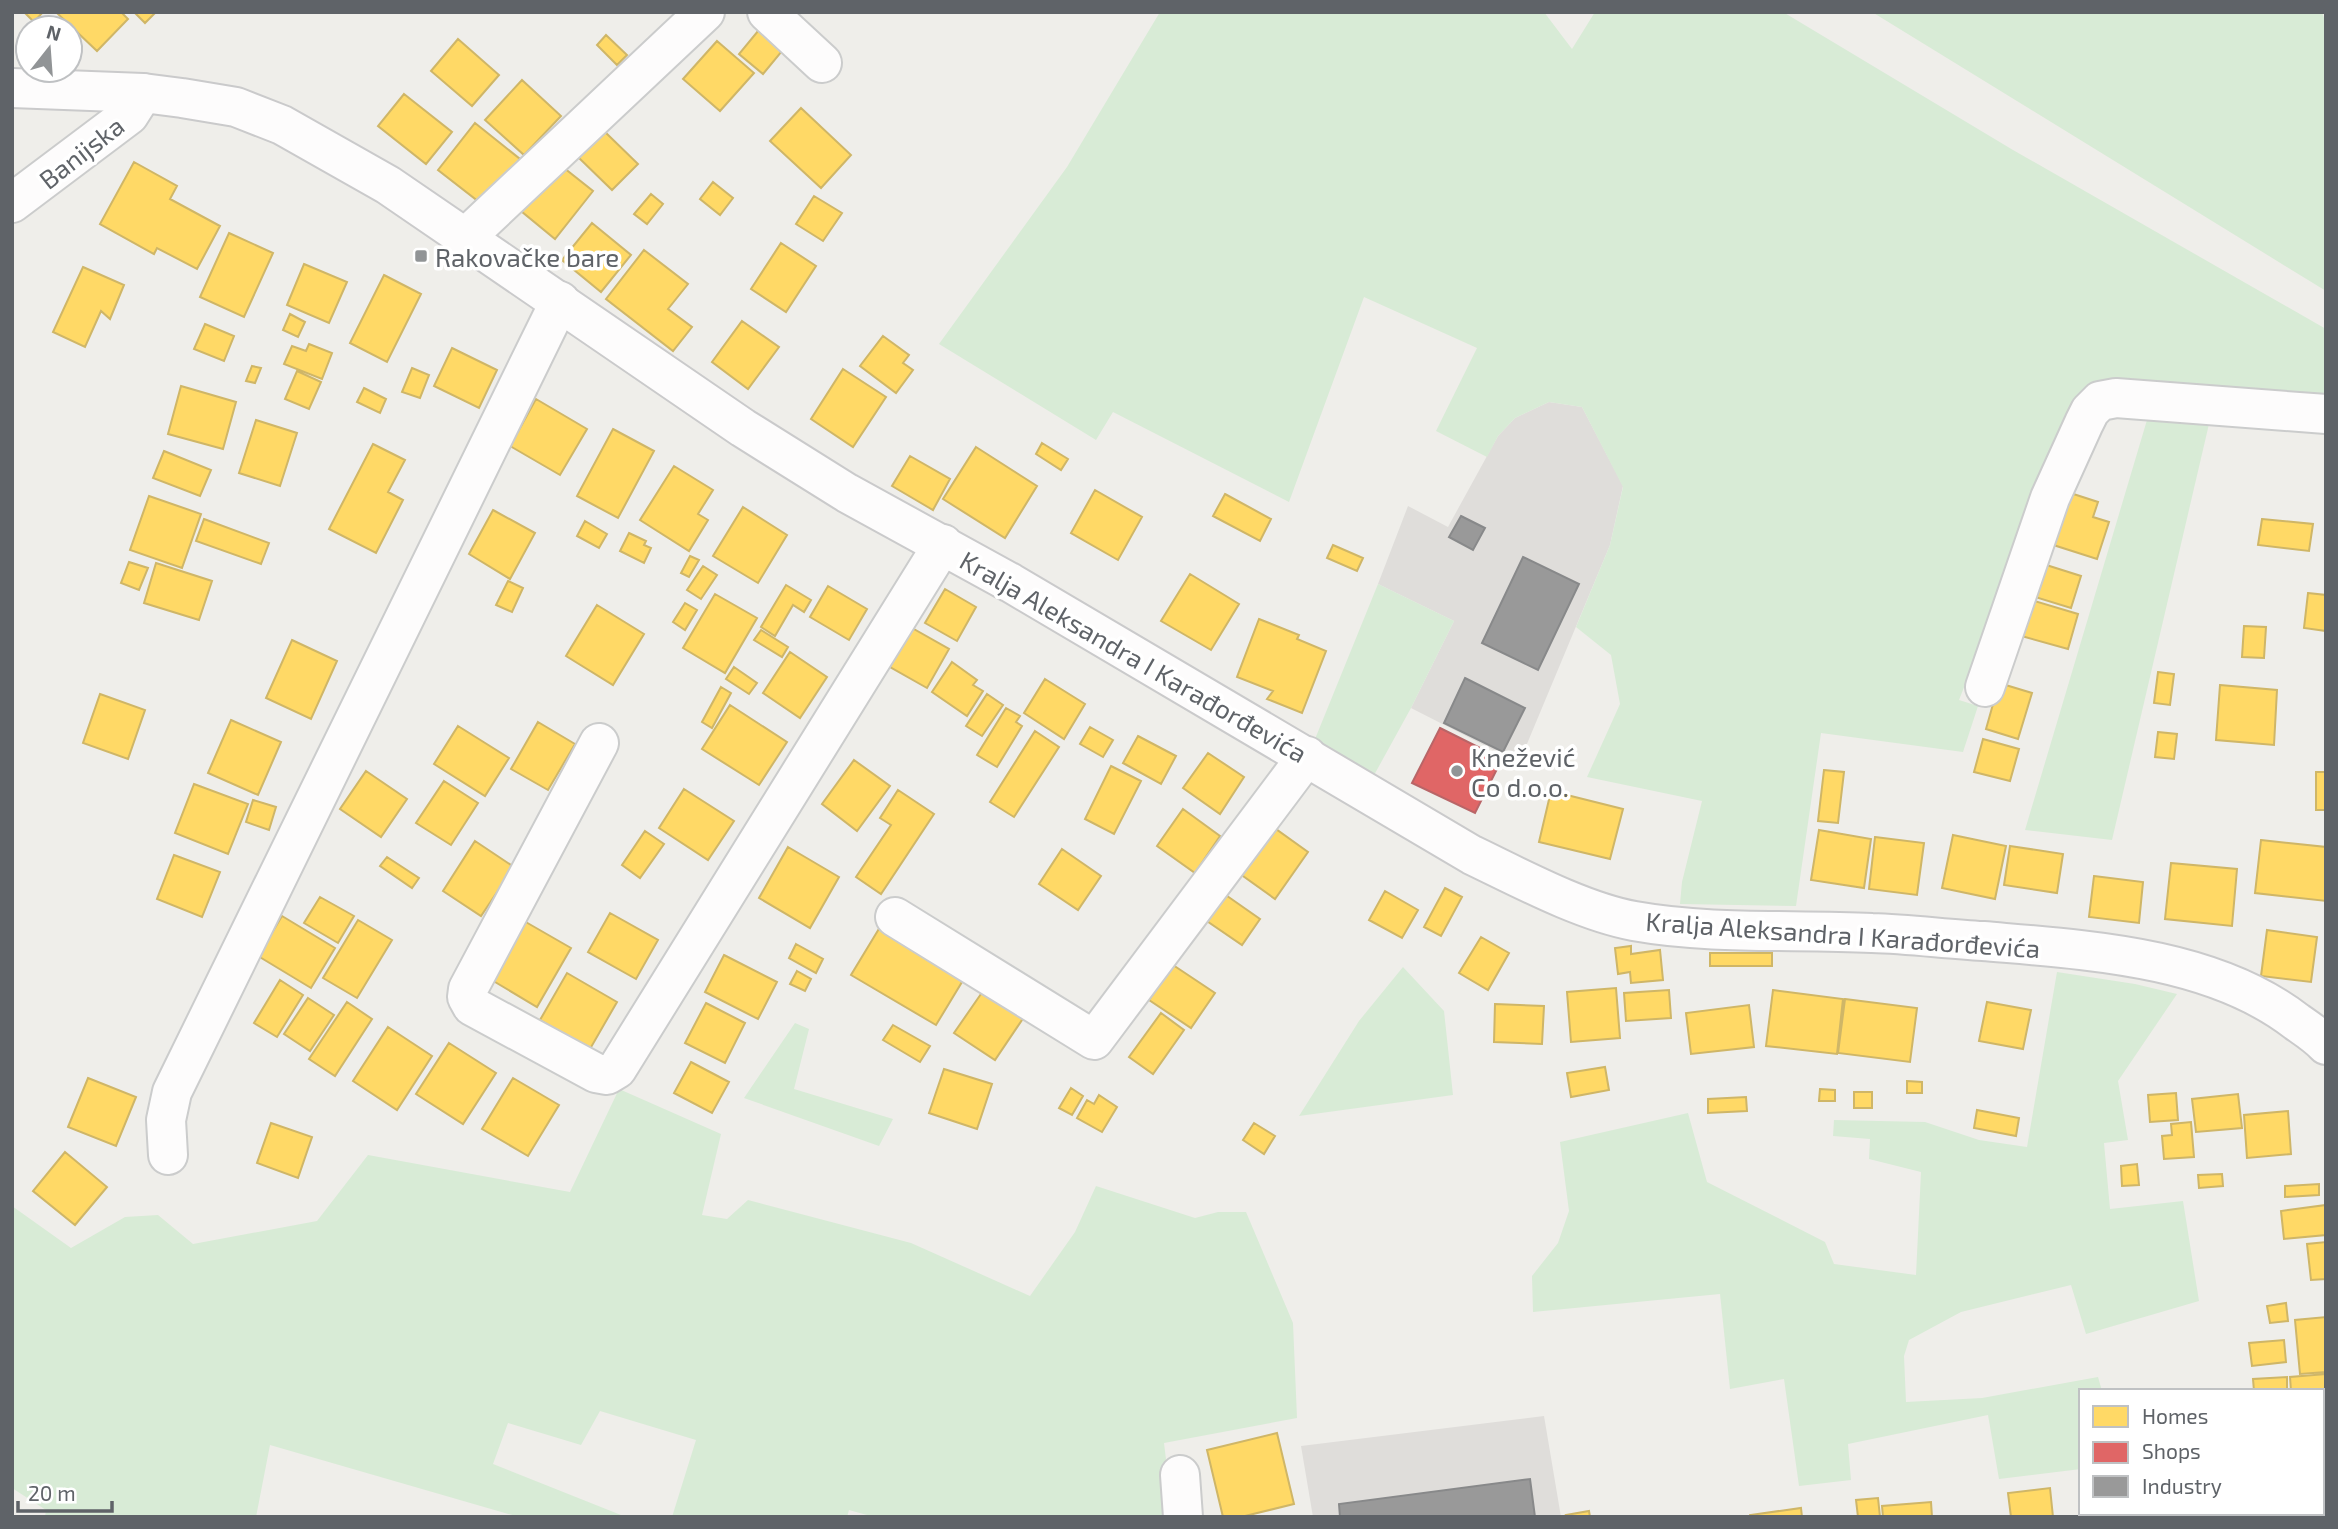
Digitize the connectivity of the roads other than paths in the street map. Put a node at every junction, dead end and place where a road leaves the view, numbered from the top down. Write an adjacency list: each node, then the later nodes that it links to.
1 (705, 12): 7 (street)
2 (768, 12): 3 (street)
3 (822, 63)
4 (12, 88): 5 (street, Kralja Aleksandra I Karađorđevića)
5 (143, 93): 6 (street, Banijska); 7 (street, Kralja Aleksandra I Karađorđevića)
6 (12, 203)
7 (465, 238): 8 (street, Kralja Aleksandra I Karađorđevića)
8 (560, 301): 10 (street, Kralja Aleksandra I Karađorđevića); 16 (street)
9 (2326, 414): 11 (street)
10 (943, 544): 12 (street); 13 (street, Kralja Aleksandra I Karađorđevića)
11 (1985, 687)
12 (599, 743)
13 (1307, 756): 14 (street); 15 (street, Kralja Aleksandra I Karađorđevića)
14 (895, 918)
15 (2325, 1042)
16 (168, 1155)
17 (1180, 1475): 18 (street)
18 (1183, 1517)

